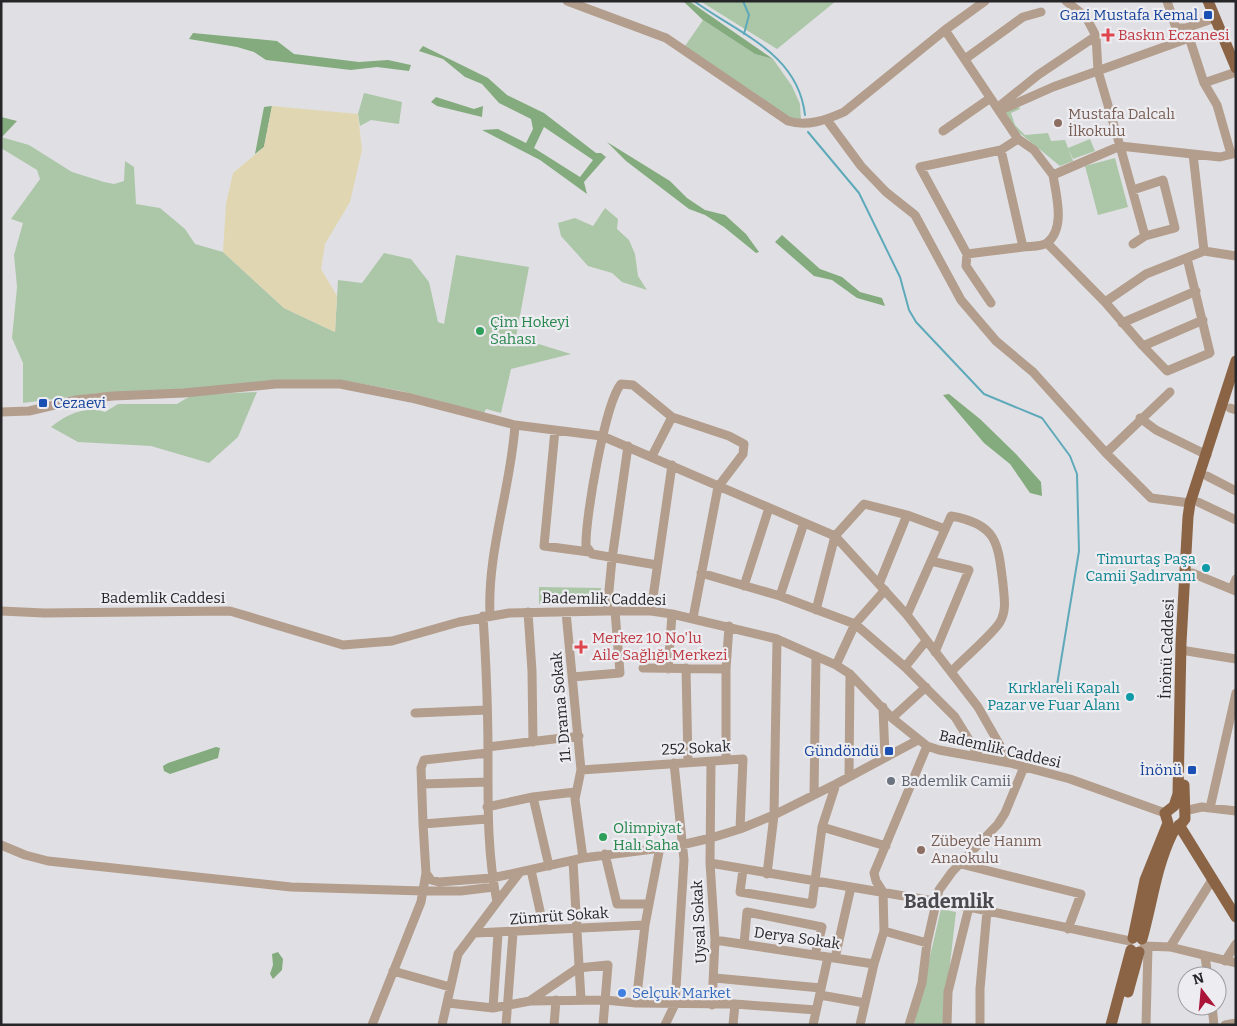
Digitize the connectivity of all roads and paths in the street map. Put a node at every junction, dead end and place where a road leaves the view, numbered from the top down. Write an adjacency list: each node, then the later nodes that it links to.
1 (567, 1): 23 (street)
2 (985, 1): 10 (street)
3 (1066, 1): 11 (street)
4 (1167, 1): 9 (street)
5 (1208, 1): 8 (main road)
6 (1215, 1): 13 (main road)
7 (1040, 12): 14 (street)
8 (1215, 18): 9 (street); 15 (main road)
9 (1186, 28): 12 (street)
10 (944, 30): 14 (street); 23 (street)
11 (1096, 36): 16 (street); 18 (street)
12 (1189, 38): 16 (street); 19 (street)
13 (1236, 49)
14 (965, 59): 21 (street)
15 (1236, 68)
16 (1098, 71): 20 (street); 26 (street)
17 (1236, 72): 19 (street)
18 (1038, 75): 20 (street); 22 (street)
19 (1204, 83): 28 (street)
20 (1053, 87): 22 (street)
21 (989, 99): 22 (street); 24 (street)
22 (998, 110): 25 (street)
23 (827, 120): 57 (street)
24 (943, 131)
25 (1018, 139): 27 (street); 30 (street)
26 (1120, 146): 29 (street); 30 (street); 31 (street)
27 (1002, 150): 35 (street); 37 (street)
28 (1233, 153): 29 (street)
29 (1192, 154): 36 (street)
30 (1053, 175): 33 (street)
31 (1133, 190): 32 (street); 32 (street)
32 (1145, 236): 34 (street)
33 (1047, 243): 35 (street); 41 (street)
34 (1133, 244)
35 (1024, 247): 37 (street)
36 (1204, 251): 38 (street); 39 (street)
37 (967, 254): 42 (street)
38 (1236, 256)
39 (1186, 258): 40 (street); 41 (street)
40 (1196, 291): 43 (street); 44 (street)
41 (1105, 302): 44 (street)
42 (991, 303)
43 (1203, 320): 45 (street); 45 (street)
44 (1122, 323): 45 (street)
45 (1143, 346)
46 (1236, 361): 58 (main road, İnönü Caddesi)
47 (1236, 385): 49 (main road, İnönü Caddesi)
48 (1170, 392): 52 (street)
49 (1233, 409): 61 (main road, İnönü Caddesi)
50 (1, 412): 53 (street)
51 (672, 417): 55 (street); 59 (street); 62 (street)
52 (1140, 418): 57 (street); 58 (street)
53 (515, 425): 54 (street); 89 (street)
54 (555, 430): 55 (street); 71 (street)
55 (602, 436): 56 (street); 71 (street)
56 (628, 446): 59 (street); 72 (street)
57 (1106, 453): 64 (street)
58 (1207, 455): 64 (main road, İnönü Caddesi)
59 (652, 456): 60 (street)
60 (672, 466): 62 (street); 74 (street)
61 (1207, 476): 63 (street); 64 (main road, İnönü Caddesi)
62 (718, 487): 65 (street); 75 (street)
63 (1236, 491)
64 (1194, 502): 67 (street); 76 (main road, İnönü Caddesi); 140 (main road, İnönü Caddesi)
65 (769, 508): 68 (street); 78 (street)
66 (907, 515): 69 (street); 70 (street); 79 (street)
67 (1236, 520)
68 (804, 523): 70 (street); 81 (street)
69 (946, 529): 73 (street); 106 (street)
70 (835, 536): 79 (street); 83 (street)
71 (589, 552): 72 (street)
72 (612, 559): 74 (street); 84 (street)
73 (931, 561): 90 (street); 97 (street)
74 (657, 565): 85 (street)
75 (700, 573): 78 (street); 91 (street)
76 (1192, 573): 80 (street); 96 (main road, İnönü Caddesi)
77 (1236, 579): 80 (street)
78 (744, 586): 81 (street)
79 (882, 587): 90 (street); 92 (street)
80 (1234, 590)
81 (780, 596): 83 (street)
82 (1, 610): 89 (street, Bademlik Caddesi)
83 (816, 610): 92 (street)
84 (611, 611): 85 (street, Bademlik Caddesi); 87 (street, Bademlik Caddesi); 108 (street)
85 (652, 611): 88 (street, Bademlik Caddesi)
86 (528, 612): 87 (street, Bademlik Caddesi); 89 (street, Bademlik Caddesi); 117 (street)
87 (566, 612): 108 (street, 11. Drama Sokak)
88 (672, 614): 91 (street, Bademlik Caddesi); 104 (street)
89 (486, 616): 112 (street)
90 (907, 616): 95 (street)
91 (693, 618): 93 (street, Bademlik Caddesi)
92 (855, 624): 100 (street); 101 (street)
93 (729, 626): 94 (street, Bademlik Caddesi); 105 (street)
94 (777, 639): 98 (street, Bademlik Caddesi); 139 (street)
95 (926, 641): 97 (street); 101 (street)
96 (1187, 651): 99 (street); 140 (main road, İnönü Caddesi)
97 (935, 652): 106 (street)
98 (816, 656): 100 (street, Bademlik Caddesi); 134 (street)
99 (1236, 659)
100 (836, 665): 107 (street, Bademlik Caddesi)
101 (905, 667): 109 (street)
102 (643, 668): 104 (street)
103 (686, 668): 104 (street); 105 (street); 123 (street)
104 (668, 669)
105 (726, 669): 122 (street)
106 (951, 672): 126 (street)
107 (850, 674): 111 (street, Bademlik Caddesi); 129 (street)
108 (572, 677): 115 (street, 11. Drama Sokak)
109 (926, 687): 114 (street); 120 (street)
110 (1236, 693): 137 (street)
111 (882, 707): 114 (street, Bademlik Caddesi); 121 (street)
112 (487, 710): 113 (street); 119 (street)
113 (415, 713)
114 (892, 718): 116 (street, Bademlik Caddesi)
115 (578, 736): 117 (street); 128 (street, 11. Drama Sokak)
116 (918, 740): 118 (street, Bademlik Caddesi); 121 (street)
117 (533, 742): 119 (street)
118 (927, 746): 120 (street, Bademlik Caddesi); 148 (street)
119 (488, 750): 130 (street); 131 (street)
120 (979, 756): 126 (street, Bademlik Caddesi)
121 (885, 757): 129 (street)
122 (726, 760): 124 (street, 252 Sokak); 144 (street, 252 Sokak)
123 (688, 762): 124 (street, 252 Sokak); 125 (street, 252 Sokak)
124 (712, 762): 145 (street, Uysal Sokak)
125 (674, 763): 128 (street, 252 Sokak); 146 (street)
126 (1010, 763): 127 (street, Bademlik Caddesi)
127 (1024, 767): 140 (street, Bademlik Caddesi); 154 (street)
128 (580, 770): 133 (street, 11. Drama Sokak)
129 (849, 777): 132 (street)
130 (488, 782): 131 (street); 136 (street)
131 (422, 784): 142 (street)
132 (836, 784): 134 (street); 143 (street)
133 (575, 792): 135 (street); 151 (street, 11. Drama Sokak)
134 (814, 795): 139 (street)
135 (533, 797): 136 (street); 155 (street)
136 (487, 807): 141 (street)
137 (1210, 808): 138 (street); 140 (street)
138 (1236, 811)
139 (774, 814): 144 (street); 160 (street)
140 (1174, 817): 161 (main road); 169 (main road); 186 (main road)
141 (487, 819): 142 (street); 163 (street)
142 (423, 824): 159 (street)
143 (822, 827): 148 (street); 162 (street)
144 (740, 829): 145 (street)
145 (711, 838): 146 (street); 153 (street, Uysal Sokak)
146 (682, 844): 149 (street); 208 (street)
147 (1, 845): 165 (street)
148 (886, 846): 166 (street)
149 (660, 847): 150 (street); 170 (street)
150 (605, 854): 151 (street); 170 (street)
151 (583, 858): 152 (street)
152 (572, 861): 155 (street); 175 (street)
153 (710, 864): 157 (street); 182 (street, Uysal Sokak)
154 (961, 864): 167 (street); 177 (street)
155 (549, 866): 156 (street)
156 (531, 870): 158 (street); 176 (street)
157 (743, 870): 160 (street); 162 (street)
158 (520, 872): 163 (street); 168 (street)
159 (426, 873): 163 (street); 165 (street)
160 (767, 874): 162 (street)
161 (1212, 880): 173 (main road); 187 (street)
162 (815, 882): 164 (street)
163 (493, 883): 165 (street); 168 (street)
164 (851, 887): 166 (street); 190 (street)
165 (423, 891): 196 (street)
166 (883, 892): 167 (street); 178 (street)
167 (936, 901): 171 (street); 183 (street)
168 (497, 902): 179 (street)
169 (1236, 903)
170 (649, 904): 174 (street)
171 (969, 907): 172 (street); 224 (street)
172 (987, 911): 177 (street); 225 (street)
173 (1236, 917)
174 (646, 925): 175 (street, Zümrüt Sokak); 205 (street)
175 (577, 927): 176 (street, Zümrüt Sokak); 195 (street)
176 (544, 929): 180 (street, Zümrüt Sokak)
177 (1068, 929): 186 (street)
178 (884, 931): 183 (street); 193 (street)
179 (475, 933): 181 (street, Zümrüt Sokak); 198 (street)
180 (513, 933): 181 (street, Zümrüt Sokak); 207 (street)
181 (498, 934): 211 (street)
182 (715, 940): 184 (street, Derya Sokak); 197 (street, Uysal Sokak)
183 (927, 943): 223 (street)
184 (744, 944): 188 (street, Derya Sokak); 188 (street)
185 (1236, 944): 191 (street)
186 (1138, 945): 187 (street); 226 (main road); 227 (main road); 228 (street)
187 (1170, 947): 189 (street)
188 (815, 955): 190 (street, Derya Sokak)
189 (1205, 957): 191 (street); 194 (street)
190 (832, 958): 193 (street, Derya Sokak); 199 (street)
191 (1226, 961): 192 (street)
192 (1236, 963)
193 (874, 964): 206 (street)
194 (1206, 966)
195 (578, 968): 201 (street); 202 (street); 203 (street)
196 (393, 971): 198 (street); 214 (street)
197 (714, 978): 199 (street); 210 (street, Uysal Sokak)
198 (450, 987): 204 (street)
199 (820, 991): 206 (street); 212 (street)
200 (556, 1000): 201 (street); 203 (street); 217 (street)
201 (581, 1000): 202 (street)
202 (605, 1000): 205 (street); 218 (street)
203 (530, 1001): 207 (street)
204 (448, 1003): 211 (street); 215 (street)
205 (636, 1003): 208 (street)
206 (865, 1003): 222 (street)
207 (506, 1004): 211 (street); 216 (street)
208 (675, 1004): 210 (street); 219 (street)
209 (735, 1004): 210 (street); 212 (street); 220 (street)
210 (712, 1005)
211 (493, 1008)
212 (816, 1010): 221 (street)
213 (1236, 1023): 229 (street)
214 (372, 1025)
215 (442, 1025)
216 (506, 1025)
217 (554, 1025)
218 (603, 1025)
219 (665, 1025)
220 (733, 1025)
221 (813, 1025)
222 (860, 1025)
223 (909, 1025)
224 (947, 1025)
225 (980, 1025)
226 (1111, 1025)
227 (1119, 1025)
228 (1146, 1025)
229 (1224, 1025)

